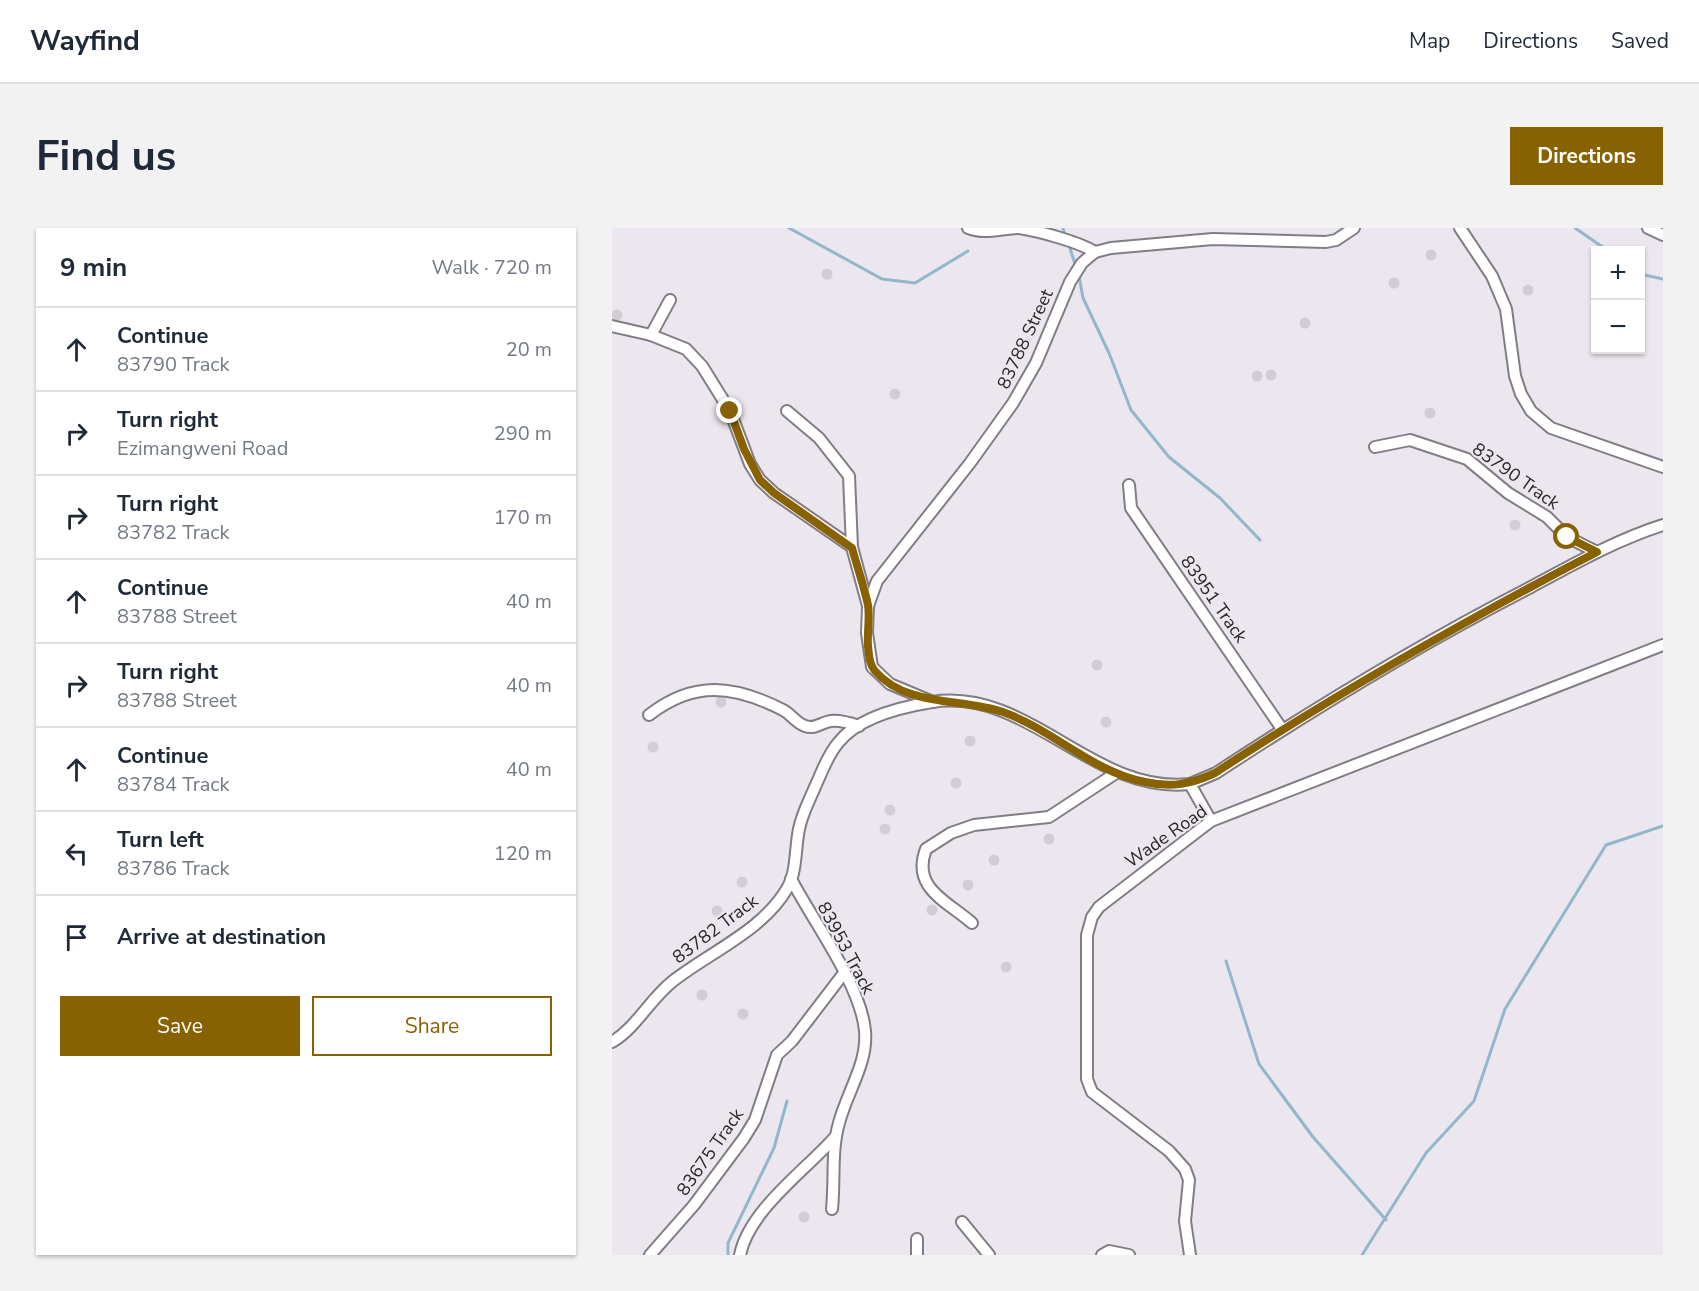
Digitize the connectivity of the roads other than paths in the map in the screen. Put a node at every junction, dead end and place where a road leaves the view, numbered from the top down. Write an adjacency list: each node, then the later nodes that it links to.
1 (968, 228): 6 (street)
2 (1354, 228): 6 (street)
3 (1460, 228): 12 (street)
4 (1648, 228): 5 (street)
5 (1663, 236)
6 (1095, 252): 17 (street, 83788 Street)
7 (670, 300): 9 (street)
8 (612, 326): 9 (street)
9 (651, 335): 15 (street)
10 (787, 411): 15 (street)
11 (1375, 447): 16 (street, 83790 Track)
12 (1663, 467)
13 (1129, 485): 22 (street, 83951 Track)
14 (1663, 525): 16 (street)
15 (852, 548): 17 (street)
16 (1597, 552): 22 (street)
17 (868, 606): 19 (street, 83788 Street)
18 (1663, 645): 25 (street, Wade Road)
19 (933, 702): 21 (street, 83782 Track); 23 (street, 83782 Track)
20 (649, 715): 21 (street)
21 (859, 726): 26 (street, 83782 Track)
22 (1282, 729): 24 (street)
23 (1116, 773): 24 (street, 83782 Track); 27 (street)
24 (1190, 784): 25 (street)
25 (1211, 821): 40 (street, Wade Road)
26 (791, 879): 28 (street, 83953 Track); 29 (street, 83782 Track)
27 (972, 923)
28 (844, 973): 30 (street, 83953 Track); 34 (street, 83675 Track)
29 (612, 1041)
30 (835, 1137): 31 (street, 83953 Track); 35 (street)
31 (832, 1209)
32 (962, 1222): 37 (street)
33 (917, 1239): 36 (street)
34 (650, 1255)
35 (740, 1255)
36 (917, 1255)
37 (989, 1255)
38 (1102, 1255): 39 (street)
39 (1129, 1255)
40 (1190, 1255)

